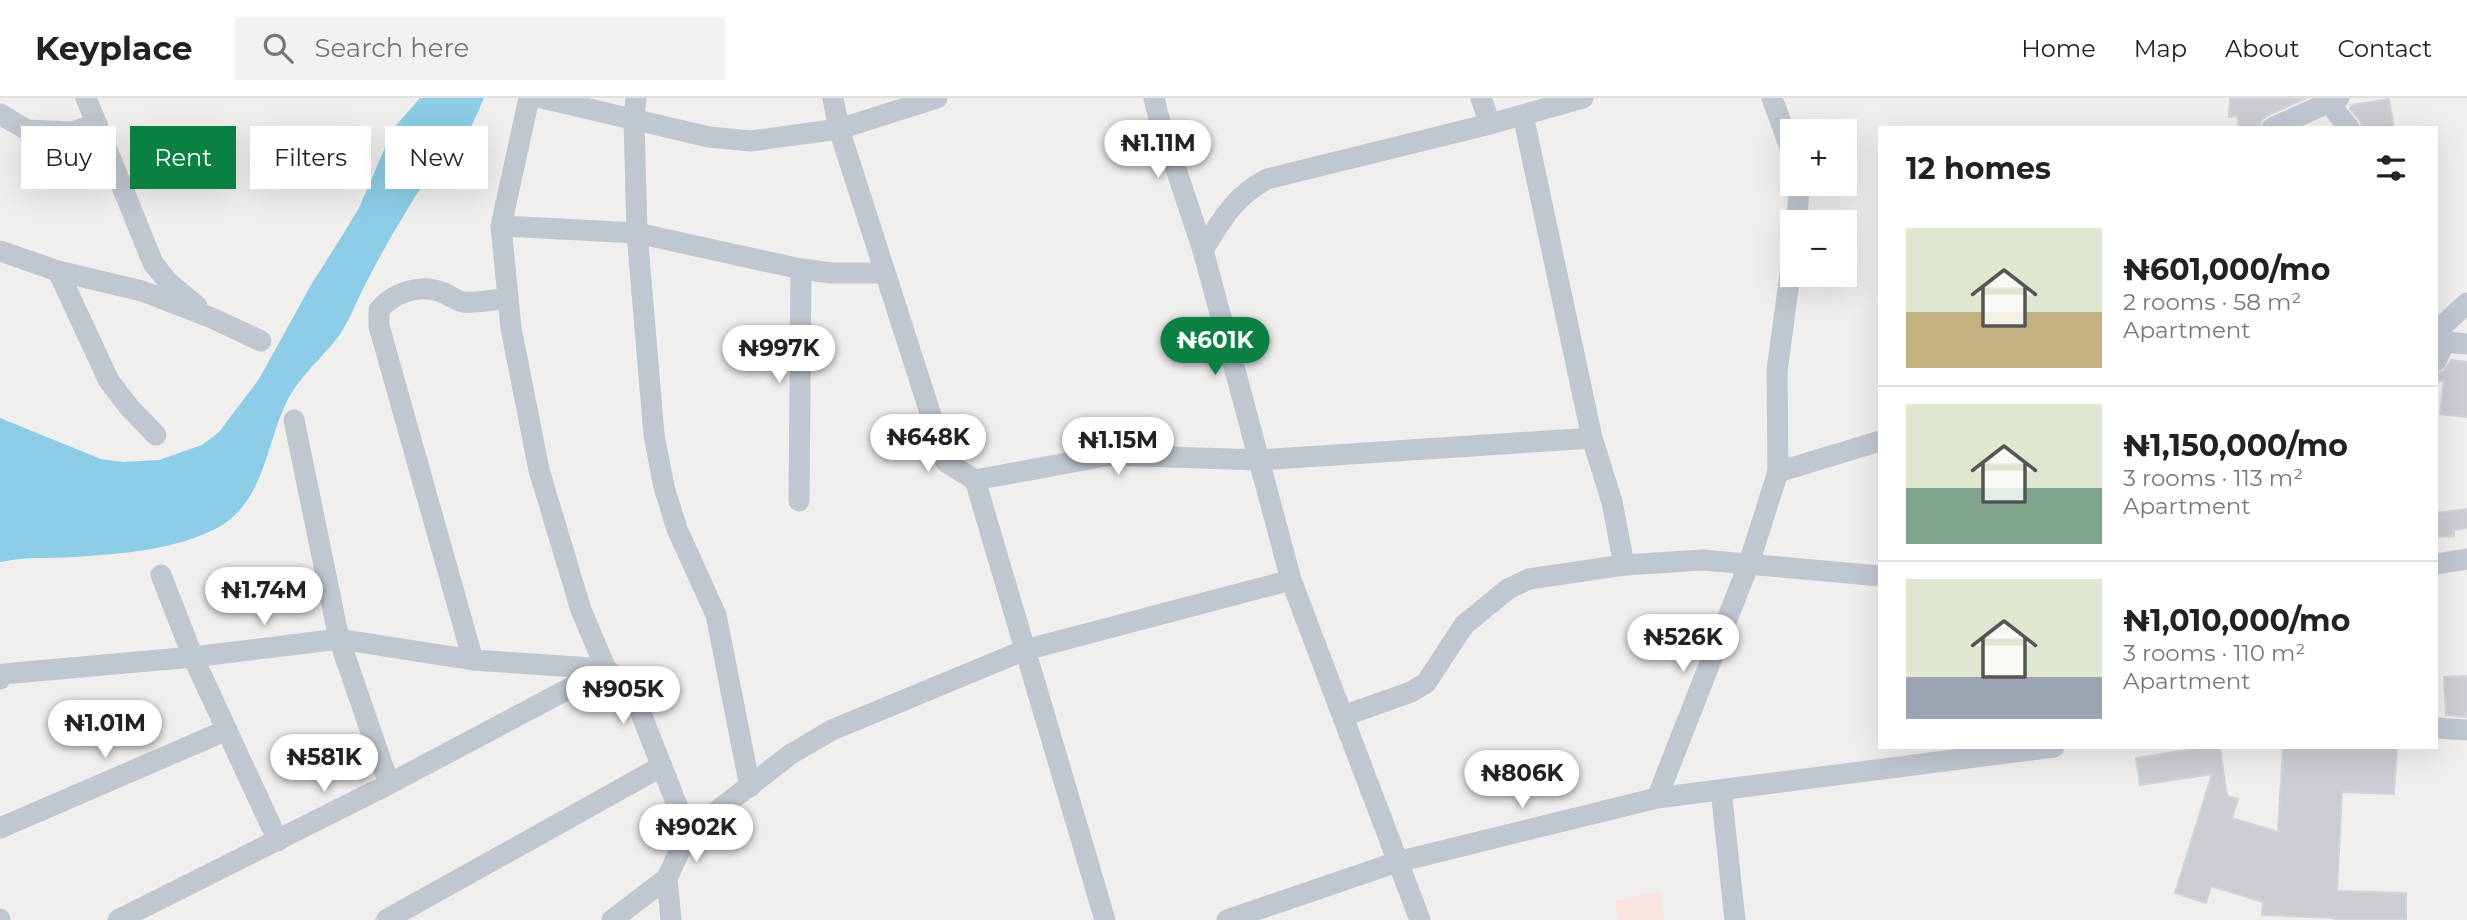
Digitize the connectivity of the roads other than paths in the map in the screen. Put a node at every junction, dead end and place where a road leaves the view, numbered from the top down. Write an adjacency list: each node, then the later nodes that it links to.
1 (529, 98): 20 (street)
2 (542, 98): 15 (street)
3 (636, 98): 15 (street)
4 (833, 98): 19 (street)
5 (937, 98): 19 (street)
6 (1154, 98): 22 (street)
7 (1481, 98): 16 (street)
8 (1583, 98): 13 (street)
9 (1772, 98): 14 (street)
10 (2331, 99): 17 (street); 18 (street)
11 (91, 106): 12 (street); 30 (street)
12 (0, 114)
13 (1523, 115): 16 (street); 36 (street)
14 (1780, 120)
15 (634, 121): 19 (street); 21 (street)
16 (1490, 124): 22 (street)
17 (2276, 126)
18 (2348, 126)
19 (839, 129): 26 (street)
20 (501, 226): 21 (street); 28 (street)
21 (637, 233): 24 (street); 62 (street)
22 (1203, 250): 38 (street)
23 (0, 251): 25 (street)
24 (801, 269): 26 (street); 41 (street)
25 (58, 271): 30 (street); 35 (street)
26 (885, 273): 40 (street)
27 (1788, 287): 39 (street)
28 (508, 298): 52 (street); 53 (street)
29 (2467, 303): 31 (street)
30 (212, 318): 32 (street)
31 (2439, 338): 33 (street)
32 (261, 341)
33 (2467, 344)
34 (294, 420): 49 (street)
35 (156, 435)
36 (1592, 438): 38 (street); 44 (street)
37 (1878, 442): 39 (street)
38 (1259, 460): 40 (street); 48 (street)
39 (1778, 472): 45 (street)
40 (975, 480): 50 (street)
41 (799, 501)
42 (2467, 559): 43 (street)
43 (2438, 564)
44 (1624, 565): 45 (street); 55 (street)
45 (1748, 566): 47 (street); 64 (street)
46 (161, 575): 51 (street)
47 (1878, 576)
48 (1291, 580): 50 (street); 55 (street)
49 (339, 639): 51 (street); 52 (street); 61 (street)
50 (1025, 650): 62 (street); 74 (street)
51 (193, 657): 54 (street); 57 (street)
52 (473, 660): 53 (street)
53 (606, 669): 60 (street); 61 (street)
54 (0, 679)
55 (1343, 716): 68 (street)
56 (2438, 729): 58 (street)
57 (227, 730): 65 (street); 67 (street)
58 (2467, 730)
59 (2039, 749): 63 (street)
60 (662, 766): 66 (street); 71 (street)
61 (389, 784): 67 (street)
62 (750, 787): 66 (street)
63 (1721, 790): 64 (street); 77 (street)
64 (1657, 798): 68 (street)
65 (0, 828)
66 (688, 833): 69 (street)
67 (278, 841): 70 (street)
68 (1397, 862): 75 (street); 76 (street)
69 (667, 878): 72 (street); 73 (street)
70 (118, 920)
71 (386, 920)
72 (612, 920)
73 (671, 920)
74 (1105, 920)
75 (1227, 920)
76 (1420, 920)
77 (1735, 920)

